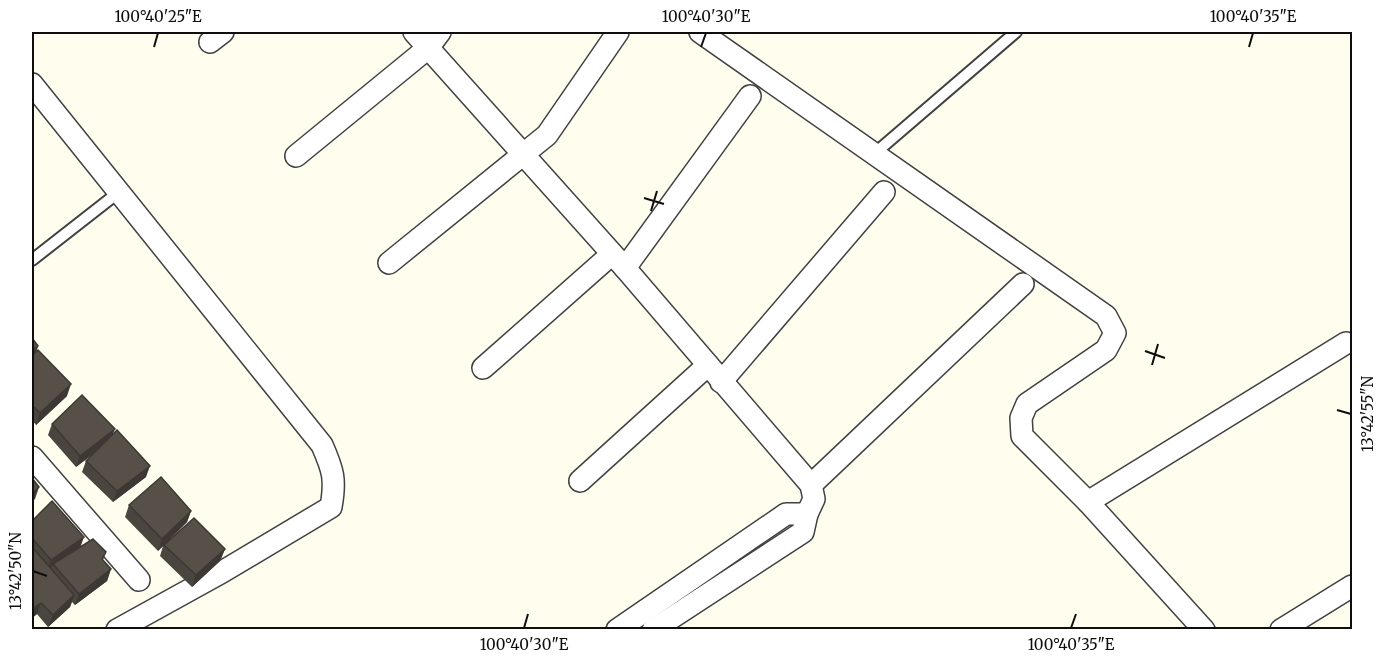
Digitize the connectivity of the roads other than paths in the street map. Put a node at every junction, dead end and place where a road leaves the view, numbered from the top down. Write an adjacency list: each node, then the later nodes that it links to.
1 (414, 32): 5 (street)
2 (618, 32): 8 (street)
3 (700, 32): 9 (street)
4 (1016, 32): 9 (lane)
5 (434, 40): 8 (street); 10 (street)
6 (32, 84): 11 (street)
7 (750, 96): 14 (street)
8 (522, 154): 14 (street); 15 (street)
9 (874, 154): 23 (street)
10 (296, 156)
11 (119, 192): 13 (lane); 27 (street)
12 (884, 192): 19 (street)
13 (32, 260)
14 (618, 261): 18 (street); 19 (street)
15 (389, 263)
16 (1023, 284): 22 (street)
17 (1346, 343): 23 (street)
18 (483, 368)
19 (714, 374): 21 (street); 22 (street)
20 (32, 457): 25 (street)
21 (580, 481)
22 (811, 485): 24 (street)
23 (1088, 502): 30 (street)
24 (807, 514): 28 (street); 29 (street)
25 (139, 580)
26 (1353, 586): 31 (street)
27 (117, 630)
28 (616, 630)
29 (653, 630)
30 (1204, 630)
31 (1281, 630)

